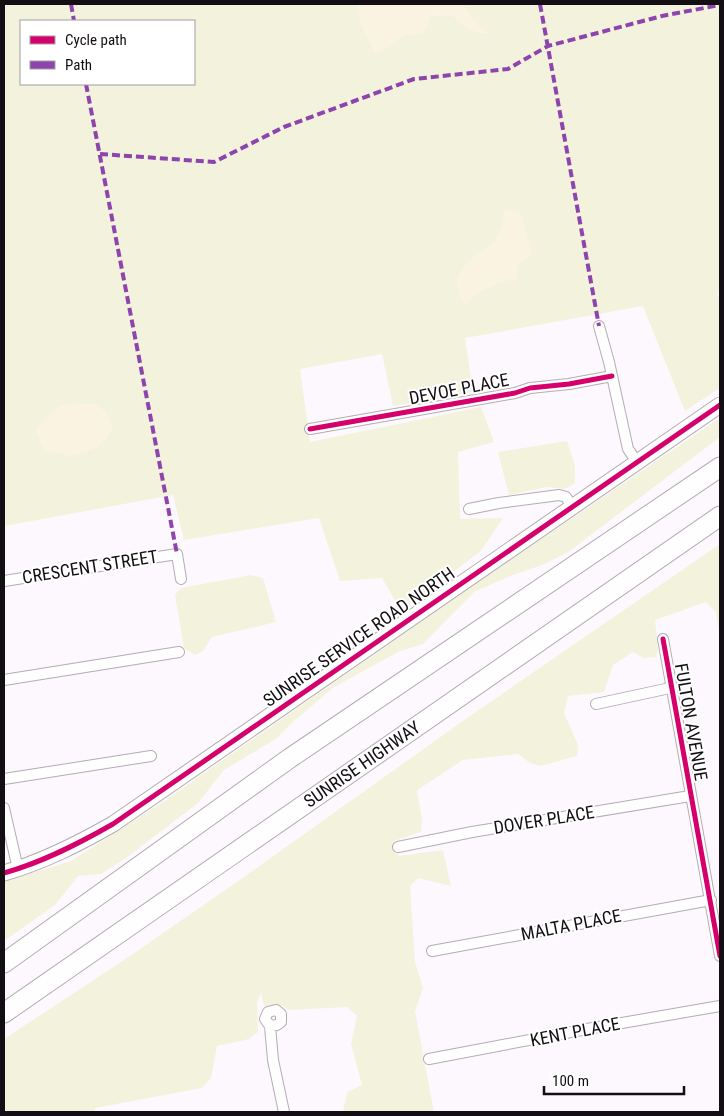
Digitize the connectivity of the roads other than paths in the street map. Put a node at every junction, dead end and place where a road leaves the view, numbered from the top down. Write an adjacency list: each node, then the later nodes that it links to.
1 (599, 326): 2 (street)
2 (612, 376): 4 (street, DEVOE PLACE); 5 (street)
3 (720, 405): 5 (street, SUNRISE SERVICE ROAD NORTH)
4 (310, 429)
5 (637, 462): 7 (street, SUNRISE SERVICE ROAD NORTH)
6 (720, 467): 26 (highway)
7 (572, 508): 8 (street); 22 (street, SUNRISE SERVICE ROAD NORTH)
8 (469, 509)
9 (720, 516): 28 (highway, SUNRISE HIGHWAY)
10 (181, 579): 11 (street, CRESCENT STREET)
11 (4, 581)
12 (663, 640): 15 (street, FULTON AVENUE)
13 (179, 652): 14 (street)
14 (4, 680)
15 (670, 688): 16 (street); 19 (street, FULTON AVENUE)
16 (596, 704)
17 (150, 756): 18 (street)
18 (4, 779)
19 (690, 796): 21 (street, DOVER PLACE); 23 (street, FULTON AVENUE)
20 (4, 808): 22 (street)
21 (398, 848)
22 (11, 871)
23 (711, 900): 24 (street, MALTA PLACE); 25 (street, FULTON AVENUE)
24 (432, 951)
25 (720, 956)
26 (4, 963)
27 (720, 1006): 30 (street, KENT PLACE)
28 (4, 1013)
29 (270, 1026): 31 (street)
30 (429, 1059)
31 (284, 1112)

